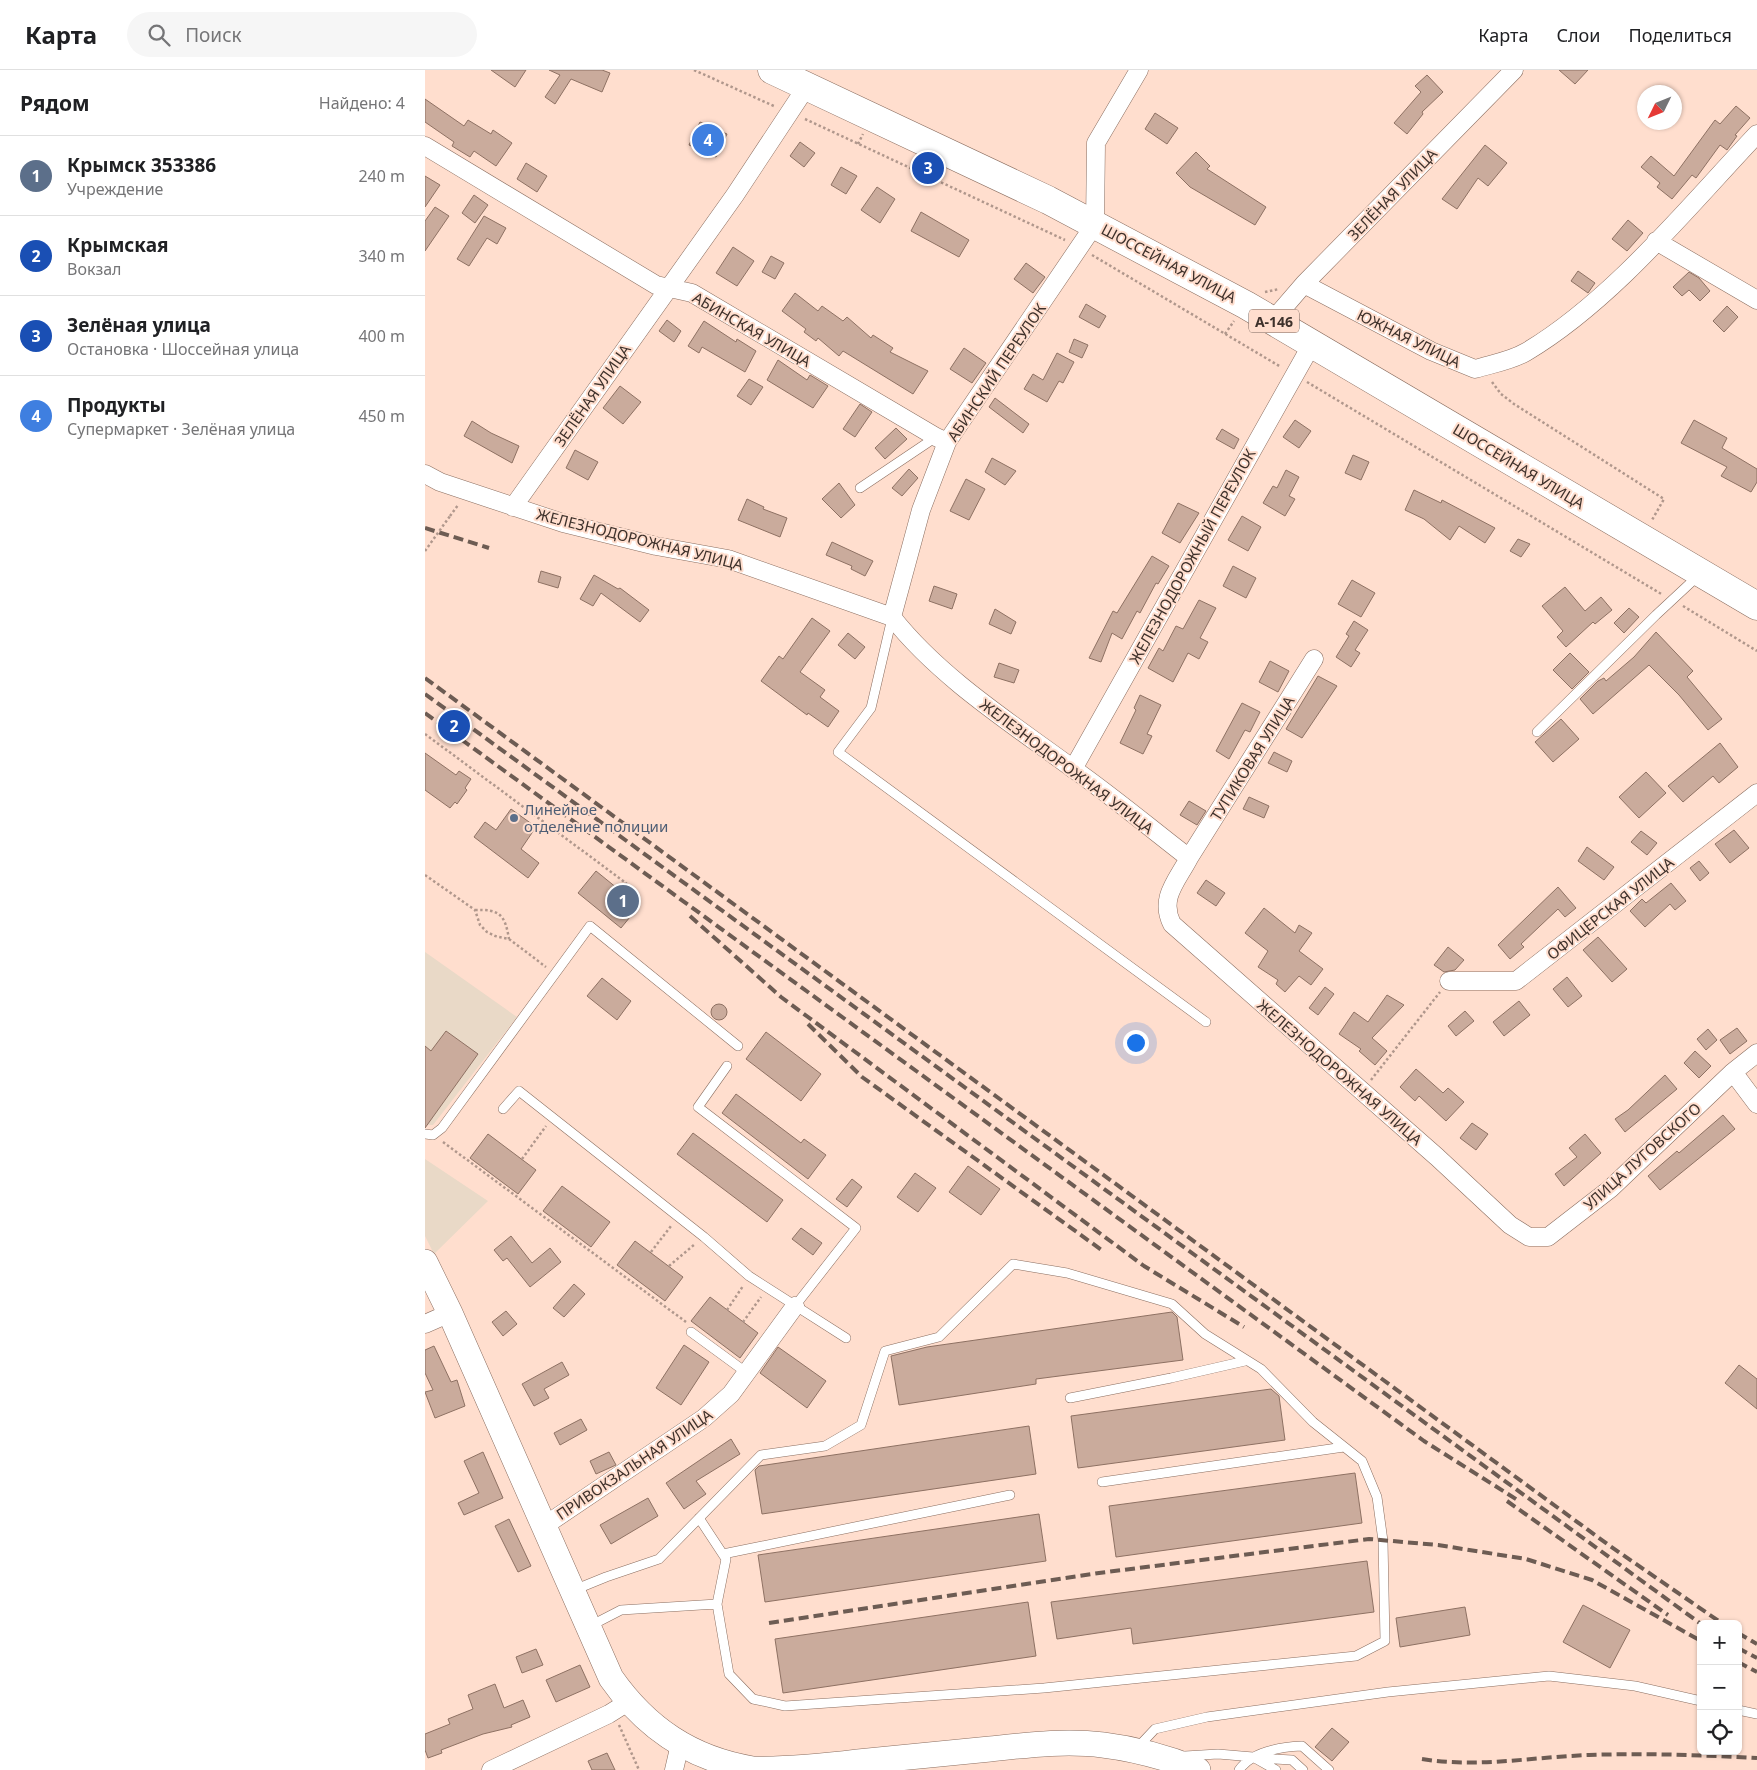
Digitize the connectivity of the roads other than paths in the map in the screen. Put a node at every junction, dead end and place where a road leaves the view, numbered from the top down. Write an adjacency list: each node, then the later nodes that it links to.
1 (772, 70): 4 (highway, ШОССЕЙНАЯ УЛИЦА / А-146)
2 (1139, 70): 7 (street)
3 (1514, 70): 9 (street, ЗЕЛЁНАЯ УЛИЦА)
4 (807, 86): 7 (highway, ШОССЕЙНАЯ УЛИЦА / А-146); 10 (street, ЗЕЛЁНАЯ УЛИЦА)
5 (1757, 134): 8 (street, ЮЖНАЯ УЛИЦА)
6 (425, 146): 10 (street, АБИНСКАЯ УЛИЦА)
7 (1095, 224): 12 (highway, ШОССЕЙНАЯ УЛИЦА / А-146); 14 (street, АБИНСКИЙ ПЕРЕУЛОК)
8 (1656, 241): 9 (street, ЮЖНАЯ УЛИЦА); 11 (street)
9 (1304, 284): 12 (street, ЗЕЛЁНАЯ УЛИЦА)
10 (669, 286): 14 (street, АБИНСКАЯ УЛИЦА); 17 (street, ЗЕЛЁНАЯ УЛИЦА)
11 (1757, 300)
12 (1273, 320): 13 (highway, ШОССЕЙНАЯ УЛИЦА / А-146)
13 (1312, 344): 18 (highway, ШОССЕЙНАЯ УЛИЦА / А-146); 23 (street, ЖЕЛЕЗНОДОРОЖНЫЙ ПЕРЕУЛОК)
14 (942, 439): 16 (lane); 20 (street, АБИНСКИЙ ПЕРЕУЛОК)
15 (425, 474): 17 (street, ЖЕЛЕЗНОДОРОЖНАЯ УЛИЦА)
16 (860, 488)
17 (513, 507): 20 (street, ЖЕЛЕЗНОДОРОЖНАЯ УЛИЦА)
18 (1701, 574): 19 (highway, ШОССЕЙНАЯ УЛИЦА / А-146); 22 (lane)
19 (1757, 606)
20 (892, 617): 23 (street, ЖЕЛЕЗНОДОРОЖНАЯ УЛИЦА); 27 (lane)
21 (1315, 659): 25 (street, ТУПИКОВАЯ УЛИЦА)
22 (1537, 732)
23 (1073, 768): 25 (street, ЖЕЛЕЗНОДОРОЖНАЯ УЛИЦА)
24 (1757, 793): 26 (street, ОФИЦЕРСКАЯ УЛИЦА)
25 (1189, 858): 35 (street, ЖЕЛЕЗНОДОРОЖНАЯ УЛИЦА)
26 (1449, 981)
27 (1207, 1022)
28 (738, 1046): 34 (lane)
29 (1757, 1053): 31 (street, УЛИЦА ЛУГОВСКОГО)
30 (727, 1066): 37 (lane)
31 (1733, 1072): 32 (street); 35 (street, УЛИЦА ЛУГОВСКОГО)
32 (1757, 1104)
33 (503, 1109): 37 (lane)
34 (429, 1134)
35 (1548, 1237)
36 (425, 1262): 38 (main road, ПРИВОКЗАЛЬНАЯ УЛИЦА)
37 (795, 1306): 41 (lane); 43 (street, ПРИВОКЗАЛЬНАЯ УЛИЦА)
38 (450, 1313): 39 (street); 49 (main road, ПРИВОКЗАЛЬНАЯ УЛИЦА)
39 (425, 1324)
40 (691, 1332): 43 (lane)
41 (846, 1338)
42 (1245, 1360): 44 (lane); 45 (lane); 48 (lane)
43 (747, 1373): 49 (street, ПРИВОКЗАЛЬНАЯ УЛИЦА)
44 (1070, 1398)
45 (1344, 1447): 46 (lane); 52 (lane)
46 (1102, 1482)
47 (1010, 1495): 50 (lane)
48 (699, 1518): 50 (lane); 51 (lane)
49 (544, 1526): 51 (main road, ПРИВОКЗАЛЬНАЯ УЛИЦА)
50 (723, 1554): 52 (lane)
51 (571, 1591): 53 (main road, ПРИВОКЗАЛЬНАЯ УЛИЦА)
52 (717, 1604): 53 (lane)
53 (587, 1627): 55 (main road, ПРИВОКЗАЛЬНАЯ УЛИЦА)
54 (1697, 1700): 59 (lane)
55 (618, 1708): 58 (main road, ПРИВОКЗАЛЬНАЯ УЛИЦА); 63 (street)
56 (1742, 1711): 57 (lane)
57 (1757, 1714)
58 (680, 1744): 59 (main road, ПРИВОКЗАЛЬНАЯ УЛИЦА); 64 (street)
59 (1135, 1750): 62 (main road, ПРИВОКЗАЛЬНАЯ УЛИЦА)
60 (1253, 1758): 61 (lane); 62 (lane); 66 (lane); 67 (lane); 68 (lane)
61 (1317, 1760): 69 (lane); 70 (lane)
62 (1164, 1764): 65 (main road, ПРИВОКЗАЛЬНАЯ УЛИЦА)
63 (491, 1770)
64 (674, 1770)
65 (1198, 1770)
66 (1239, 1770)
67 (1277, 1770)
68 (1303, 1770)
69 (1313, 1770)
70 (1329, 1770)

